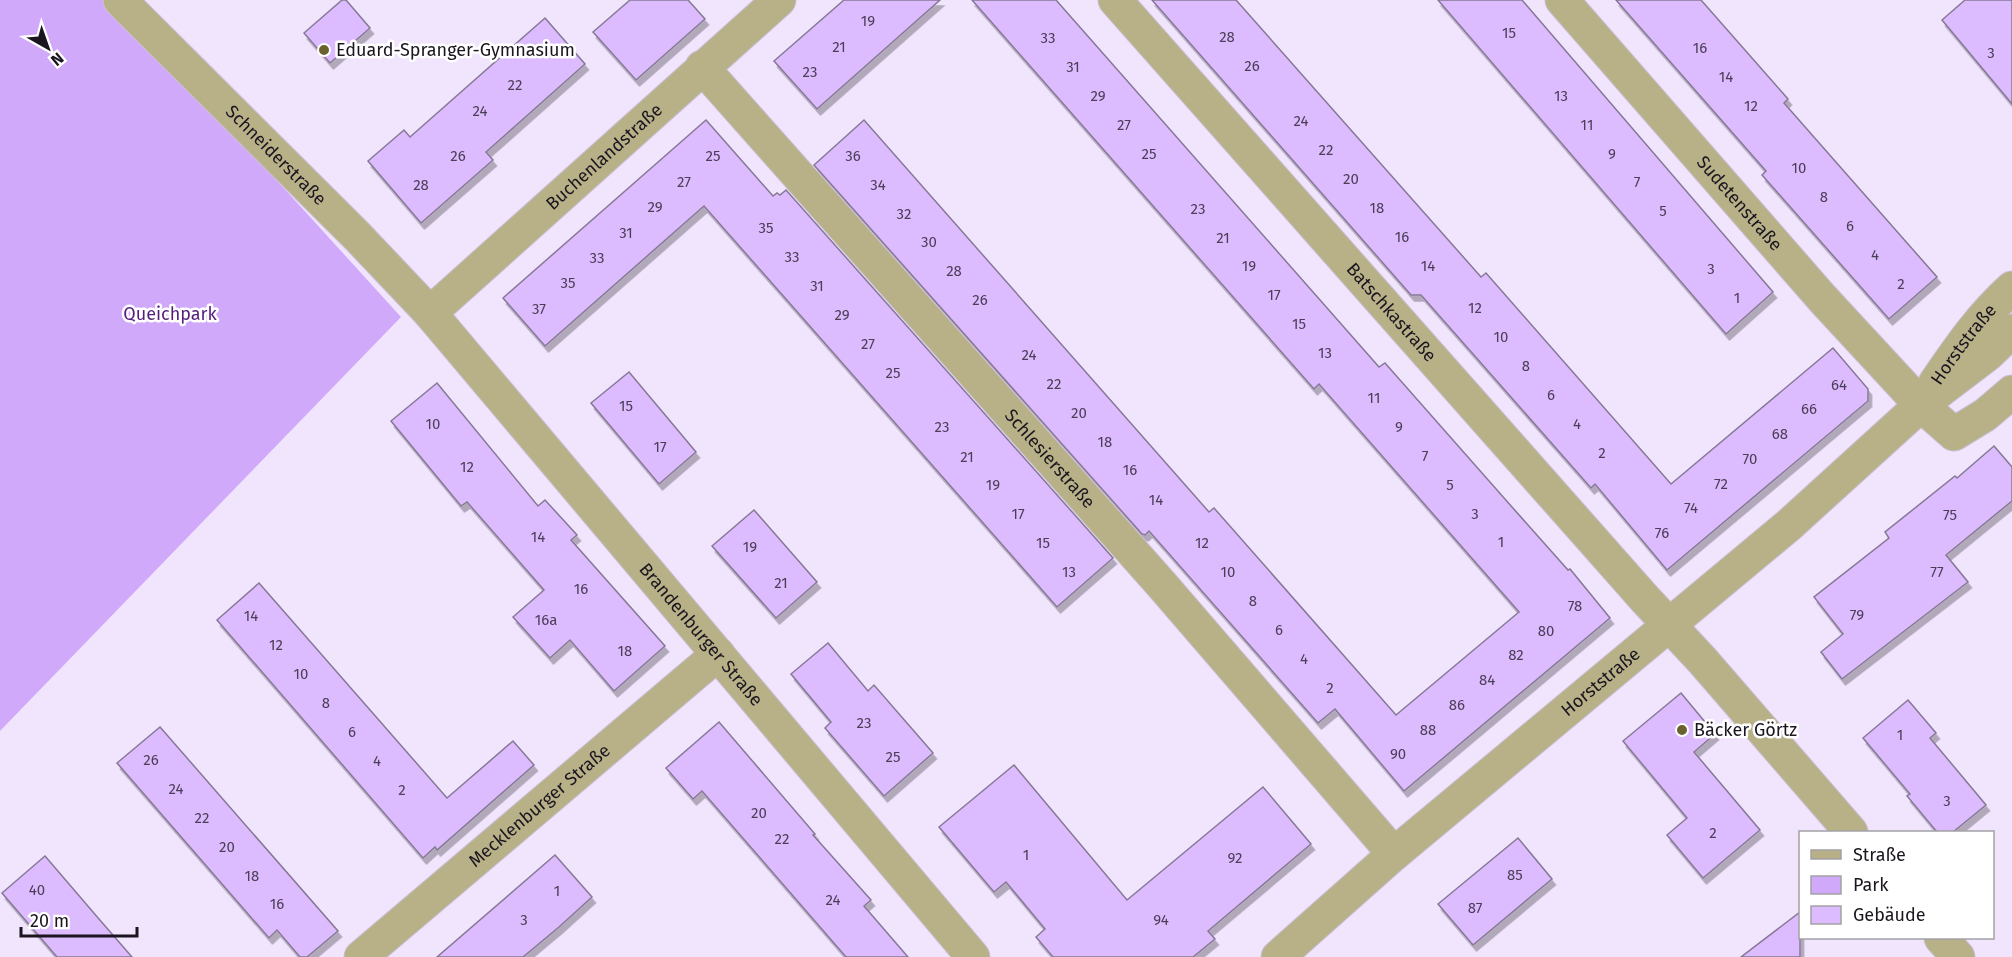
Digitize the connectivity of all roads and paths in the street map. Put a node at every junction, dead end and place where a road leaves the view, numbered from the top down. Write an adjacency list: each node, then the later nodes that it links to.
1 (120, 0): 7 (street, Schneiderstraße)
2 (779, 0): 5 (street, Buchenlandstraße)
3 (1115, 0): 11 (street, Batschkastraße)
4 (1562, 0): 10 (street, Sudetenstraße)
5 (702, 67): 7 (street, Buchenlandstraße); 14 (street, Schlesierstraße)
6 (2012, 288): 10 (street, Horststraße)
7 (430, 313): 12 (street, Brandenburger Straße)
8 (2012, 331): 10 (street, Horststraße)
9 (2012, 392): 10 (street, Horststraße)
10 (1921, 405): 11 (street, Horststraße)
11 (1669, 624): 13 (street, Batschkastraße); 14 (street, Horststraße)
12 (718, 654): 16 (street, Mecklenburger Straße); 17 (street, Brandenburger Straße)
13 (1850, 831)
14 (1394, 854): 18 (street, Horststraße)
15 (1942, 939): 19 (street)
16 (362, 957)
17 (973, 957)
18 (1278, 957)
19 (1958, 957)

